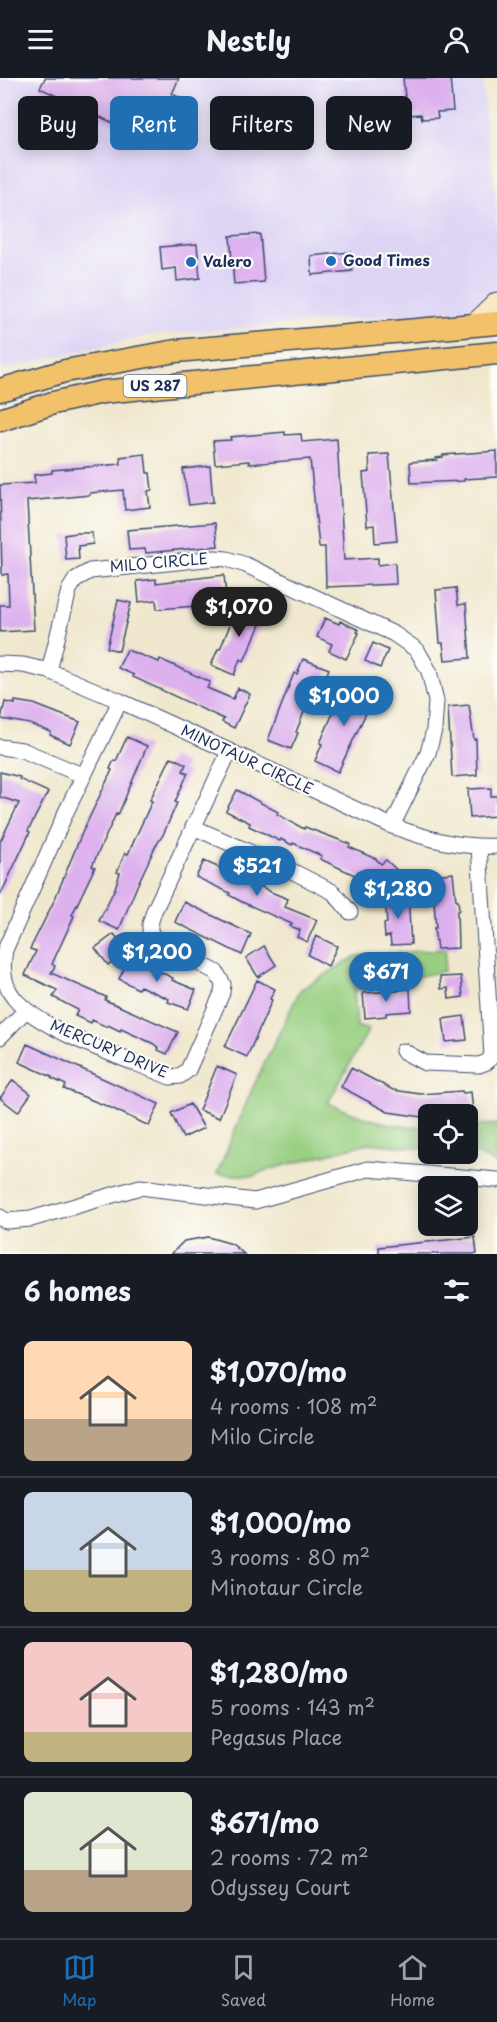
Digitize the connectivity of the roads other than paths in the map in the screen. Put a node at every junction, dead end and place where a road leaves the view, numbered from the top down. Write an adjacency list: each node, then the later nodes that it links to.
1 (497, 303): 3 (main road)
2 (497, 323): 3 (main road, US 287)
3 (474, 325): 6 (main road, US 287)
4 (486, 353): 5 (main road); 7 (main road, US 287)
5 (497, 368)
6 (0, 390)
7 (0, 420)
8 (0, 664): 9 (street, MINOTAUR CIRCLE)
9 (49, 671): 10 (street, MINOTAUR CIRCLE); 14 (street, MILO CIRCLE)
10 (120, 701): 12 (street, MINOTAUR CIRCLE); 13 (street, MERCURY DRIVE)
11 (0, 747): 13 (street)
12 (229, 752): 14 (street, MINOTAUR CIRCLE); 15 (street, MERCURY DRIVE)
13 (84, 776): 19 (street, MERCURY DRIVE)
14 (392, 826): 17 (street, MINOTAUR CIRCLE)
15 (193, 828): 18 (street); 19 (street, MERCURY DRIVE)
16 (497, 846): 17 (street, MINOTAUR CIRCLE)
17 (479, 847): 21 (street)
18 (350, 912)
19 (25, 1011): 20 (street)
20 (0, 1037)
21 (403, 1051)
22 (497, 1180): 23 (street)
23 (0, 1217)

